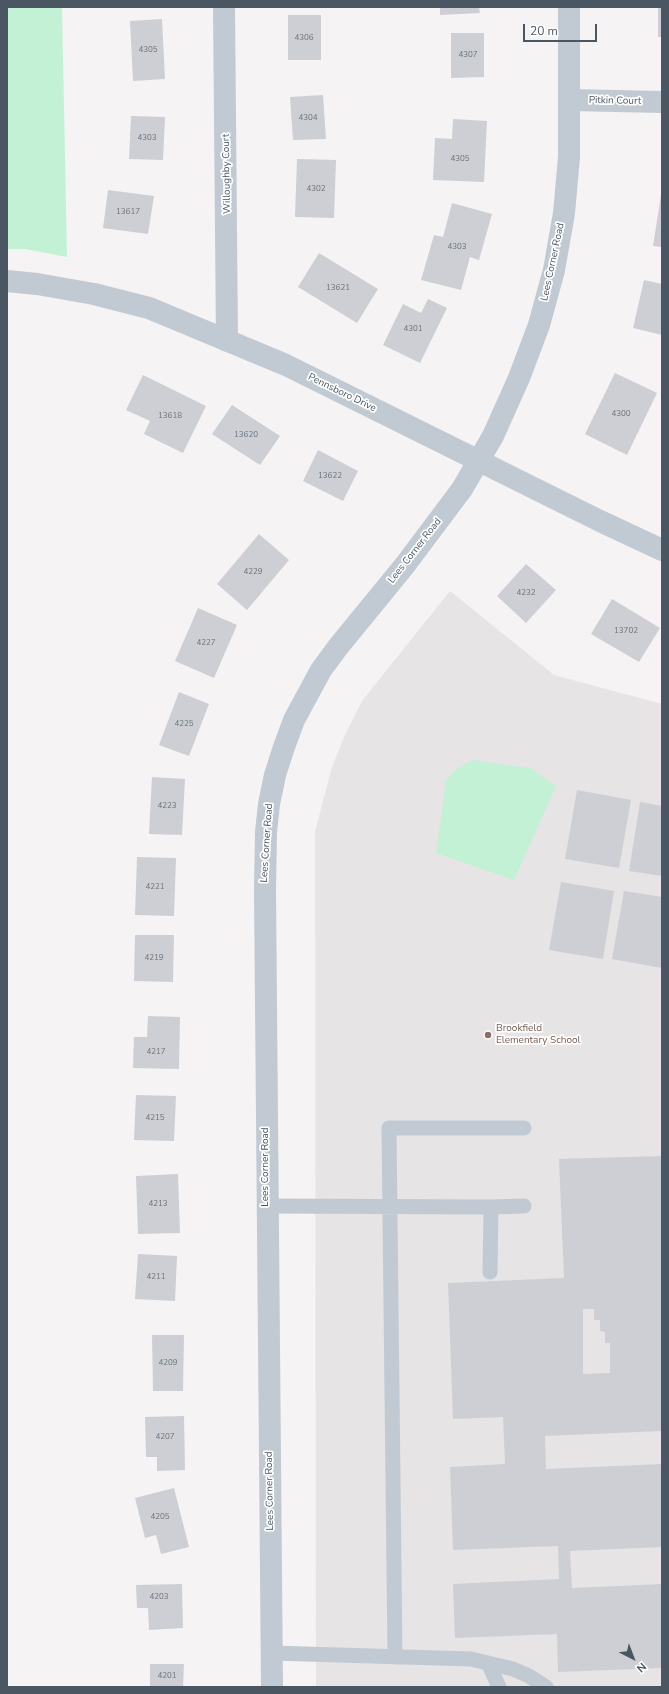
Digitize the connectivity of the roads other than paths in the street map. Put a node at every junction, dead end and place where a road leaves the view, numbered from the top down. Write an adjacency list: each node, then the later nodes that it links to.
1 (224, 7): 6 (street, Willoughby Court)
2 (569, 7): 3 (street, Lees Corner Road)
3 (569, 100): 4 (street, Pitkin Court); 7 (street, Lees Corner Road)
4 (662, 102)
5 (7, 281): 6 (street, Pennsboro Drive)
6 (227, 340): 7 (street, Pennsboro Drive)
7 (478, 460): 8 (street, Pennsboro Drive); 10 (street, Lees Corner Road)
8 (662, 550)
9 (524, 1128): 11 (lane)
10 (266, 1206): 11 (lane); 15 (street, Lees Corner Road)
11 (391, 1206): 13 (lane); 16 (lane)
12 (524, 1206): 13 (lane)
13 (491, 1207): 14 (lane)
14 (490, 1272)
15 (272, 1653): 16 (lane); 18 (street, Lees Corner Road)
16 (396, 1657): 17 (lane)
17 (489, 1665): 19 (lane); 20 (lane)
18 (272, 1687)
19 (499, 1687)
20 (546, 1687)

